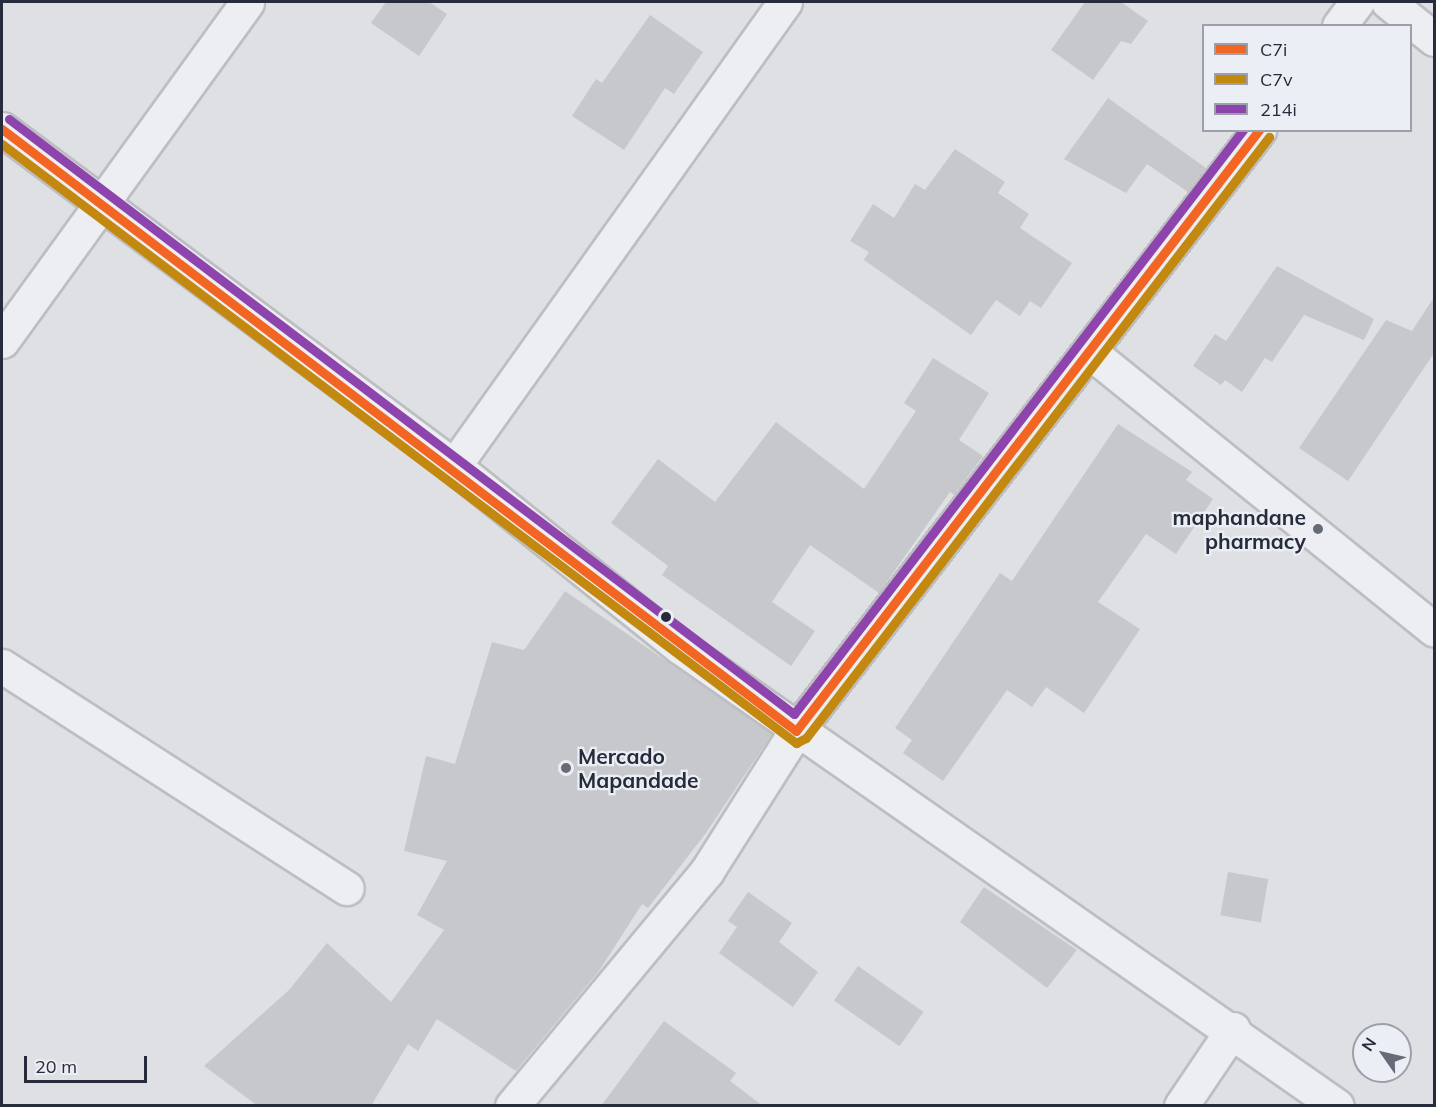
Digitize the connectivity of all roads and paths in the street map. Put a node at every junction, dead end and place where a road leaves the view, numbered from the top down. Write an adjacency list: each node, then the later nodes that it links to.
1 (247, 2): 9 (street)
2 (785, 2): 12 (street)
3 (1357, 2): 5 (street)
4 (1388, 2): 6 (street)
5 (1340, 24)
6 (1434, 39)
7 (2, 129): 9 (street)
8 (1257, 132): 11 (street)
9 (99, 205): 10 (street); 12 (street)
10 (2, 340)
11 (1090, 352): 13 (street); 15 (street)
12 (454, 466): 15 (street)
13 (1434, 630)
14 (2, 666): 16 (street)
15 (796, 730): 17 (street); 18 (street)
16 (347, 888)
17 (1233, 1029): 19 (street); 20 (street)
18 (512, 1106)
19 (1181, 1106)
20 (1337, 1106)

